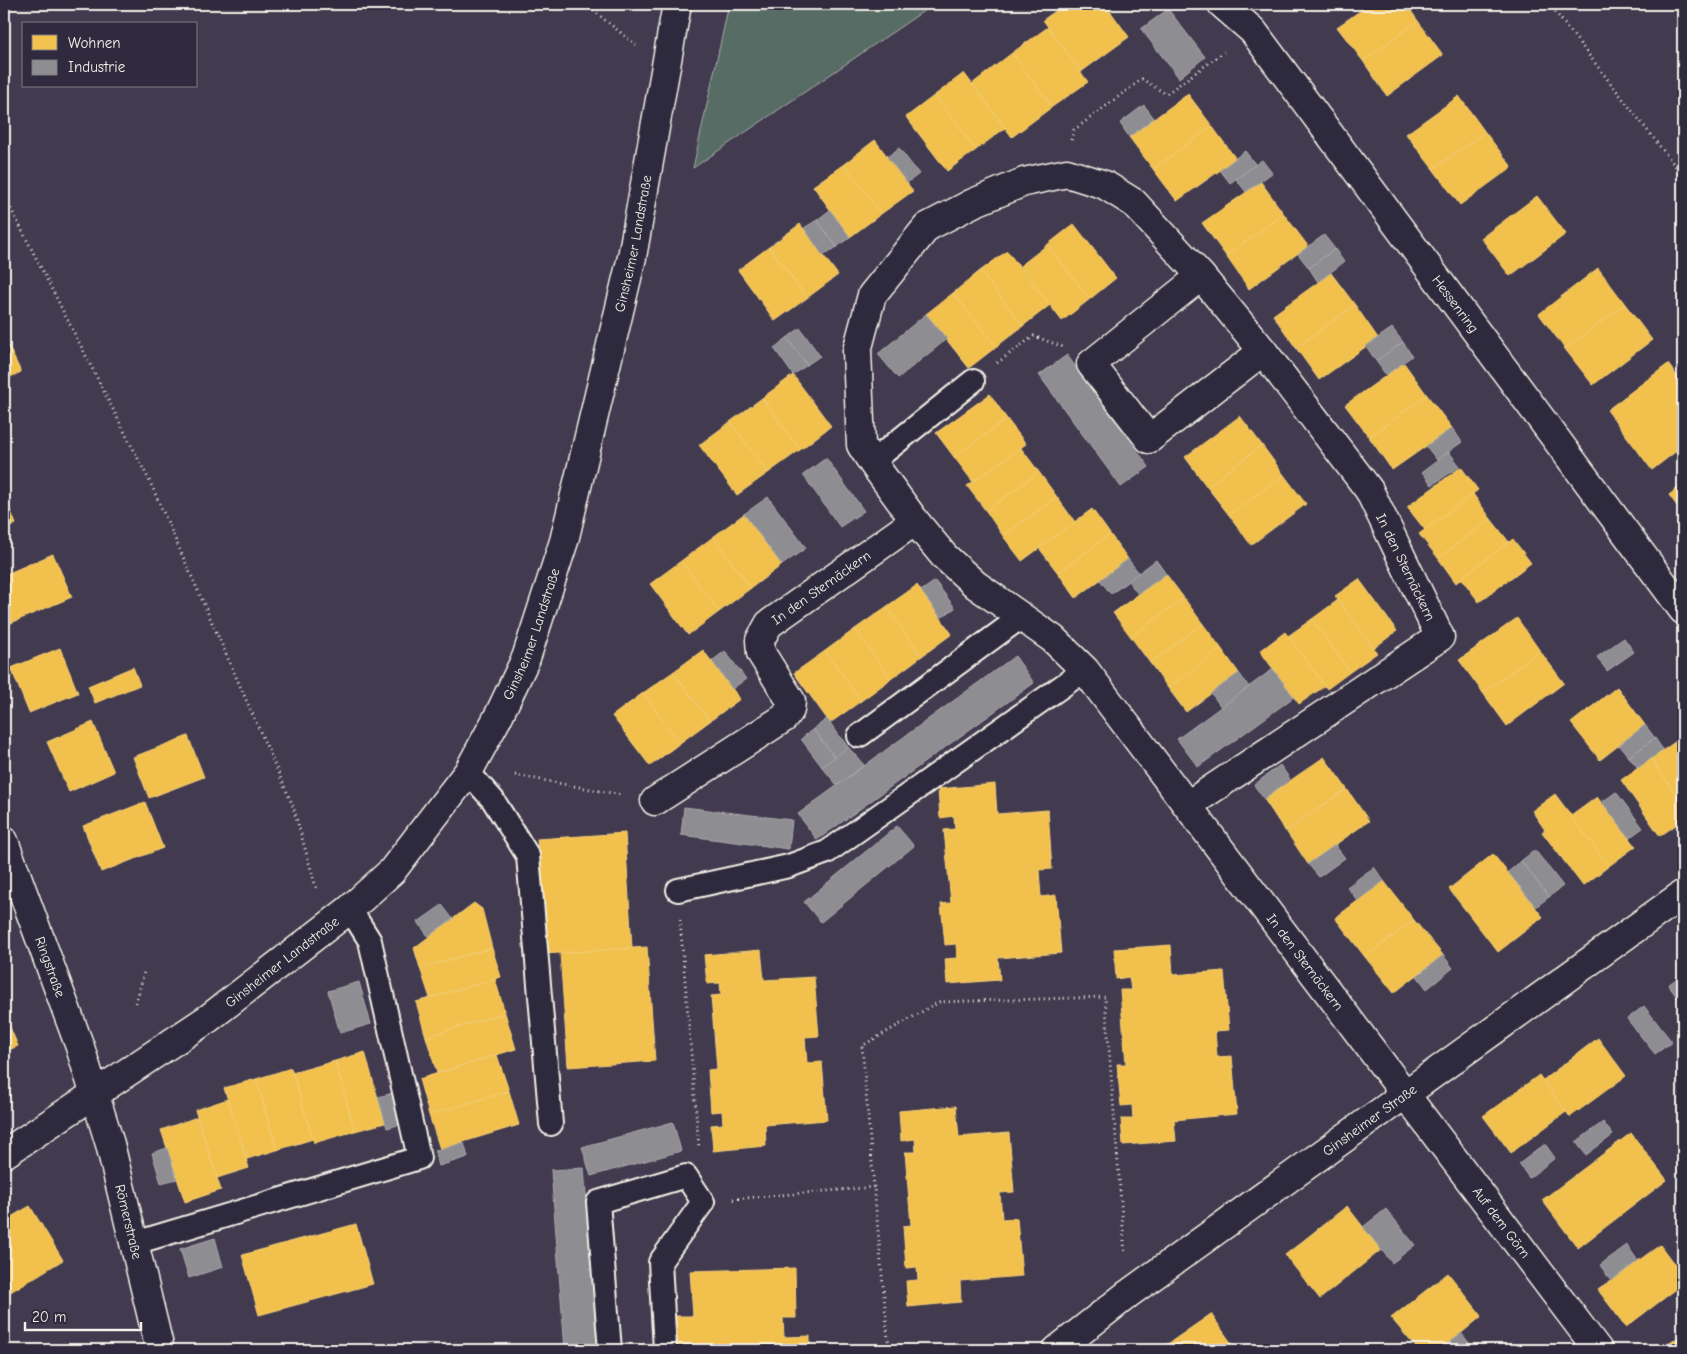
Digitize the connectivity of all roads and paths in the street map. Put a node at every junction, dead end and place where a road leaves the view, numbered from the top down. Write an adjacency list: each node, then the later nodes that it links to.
1 (585, 4): 6 (path)
2 (677, 4): 6 (street, Ginsheimer Landstraße)
3 (1222, 4): 5 (street, Hessenring)
4 (1549, 4): 8 (path)
5 (1253, 31): 7 (path); 16 (street, Hessenring)
6 (665, 70): 20 (street, Ginsheimer Landstraße)
7 (1067, 173): 10 (street, In den Sternäckern); 14 (street, In den Sternäckern)
8 (1683, 176)
9 (4, 195): 28 (path)
10 (1201, 276): 11 (street, In den Sternäckern); 12 (street)
11 (1263, 351): 12 (street); 23 (street, In den Sternäckern)
12 (1096, 360): 13 (path)
13 (973, 381): 14 (lane)
14 (872, 462): 15 (street, In den Sternäckern)
15 (915, 521): 17 (street, In den Sternäckern); 22 (street, In den Sternäckern)
16 (1683, 610)
17 (1021, 617): 18 (street, In den Sternäckern); 19 (lane)
18 (1085, 670): 23 (street, In den Sternäckern); 25 (lane)
19 (860, 736)
20 (468, 772): 27 (street, Ginsheimer Landstraße); 33 (lane)
21 (507, 774): 22 (path)
22 (654, 802)
23 (1188, 805): 32 (street, In den Sternäckern)
24 (4, 841): 31 (street, Ringstraße)
25 (678, 890): 36 (path)
26 (1683, 894): 32 (street, Ginsheimer Straße)
27 (350, 909): 28 (street, Ginsheimer Landstraße); 37 (lane)
28 (327, 927): 31 (street, Ginsheimer Landstraße)
29 (144, 972): 30 (path)
30 (136, 1003)
31 (94, 1093): 34 (street, Ginsheimer Landstraße); 37 (street, Römerstraße)
32 (1404, 1095): 38 (street, Ginsheimer Straße); 44 (street, Auf dem Görn)
33 (551, 1124)
34 (4, 1154)
35 (874, 1187): 36 (path); 38 (path); 42 (path)
36 (703, 1202): 40 (lane); 41 (lane)
37 (135, 1243): 39 (street, Römerstraße)
38 (1128, 1294): 43 (street, Ginsheimer Straße)
39 (160, 1350)
40 (610, 1350)
41 (665, 1350)
42 (889, 1350)
43 (1057, 1350)
44 (1598, 1350)

